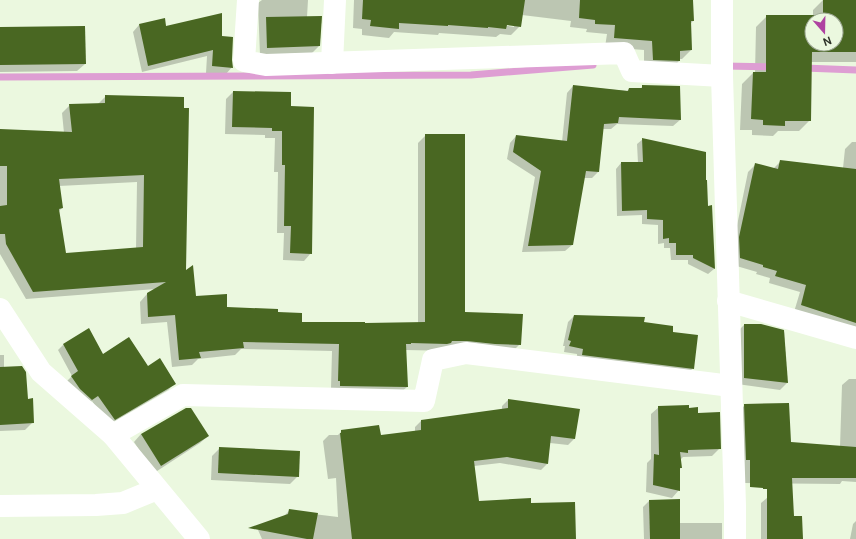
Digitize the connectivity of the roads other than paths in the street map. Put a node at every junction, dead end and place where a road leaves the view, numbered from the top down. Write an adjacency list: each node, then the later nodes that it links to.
1 (248, 0): 4 (street)
2 (336, 0): 4 (street)
3 (722, 0): 5 (street)
4 (332, 63): 5 (street)
5 (722, 76): 6 (street)
6 (728, 301): 8 (street); 9 (street)
7 (0, 309): 10 (street)
8 (856, 338)
9 (731, 386): 10 (street); 14 (street)
10 (113, 435): 11 (street)
11 (157, 489): 12 (street); 13 (street)
12 (0, 506)
13 (199, 539)
14 (735, 539)

